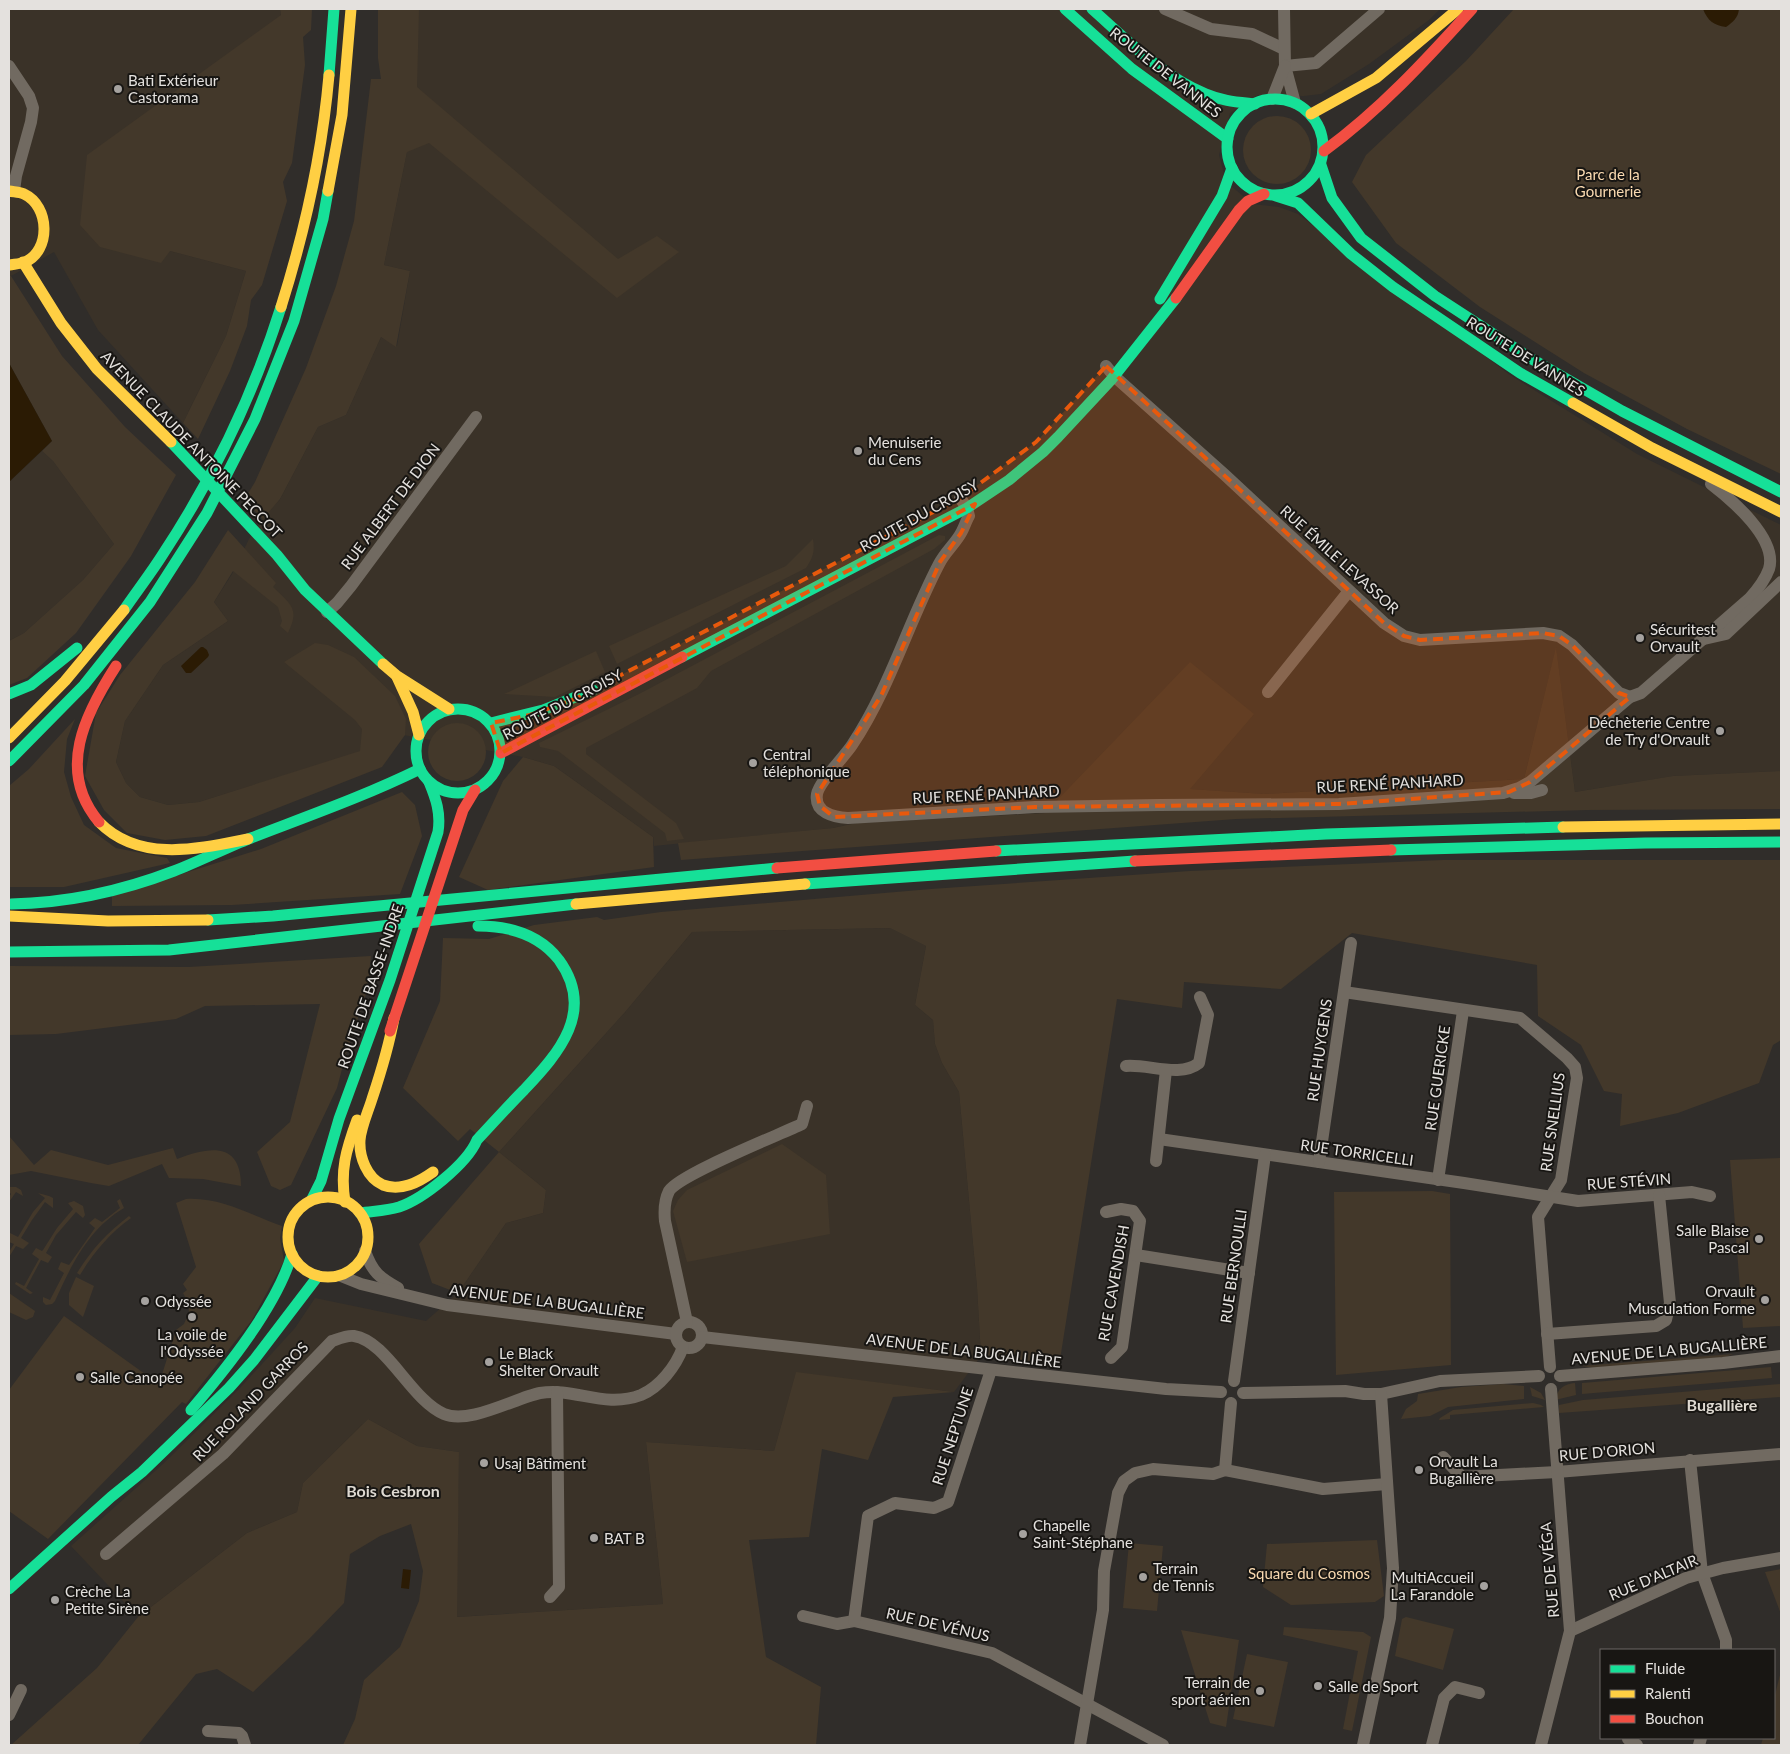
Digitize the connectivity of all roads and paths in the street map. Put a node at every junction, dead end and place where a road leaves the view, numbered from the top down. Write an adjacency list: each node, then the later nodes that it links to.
1 (334, 9): 42 (main road)
2 (351, 9): 37 (main road)
3 (1065, 9): 17 (main road, ROUTE DE VANNES)
4 (1092, 9): 15 (main road, ROUTE DE VANNES)
5 (1165, 9): 10 (street)
6 (1284, 9): 10 (street)
7 (1379, 9): 12 (street)
8 (1458, 9): 16 (main road)
9 (1472, 9): 18 (main road)
10 (1284, 49): 12 (street)
11 (9, 66): 21 (street)
12 (1285, 66): 13 (street); 14 (street)
13 (1272, 99): 14 (main road); 15 (main road)
14 (1295, 103): 16 (main road)
15 (1255, 104): 17 (main road)
16 (1311, 114): 18 (main road)
17 (1228, 139): 20 (main road)
18 (1324, 151): 19 (main road)
19 (1321, 165): 23 (main road); 31 (main road, ROUTE DE VANNES)
20 (1232, 168): 22 (main road); 26 (main road)
21 (12, 191): 24 (main road)
22 (1264, 194): 23 (main road); 28 (main road, ROUTE DU CROISY)
23 (1276, 196): 30 (main road, ROUTE DE VANNES)
24 (23, 262): 25 (main road); 41 (main road, AVENUE CLAUDE ANTOINE PECCOT)
25 (9, 265)
26 (1151, 311)
27 (1115, 355): 28 (main road, ROUTE DU CROISY)
28 (1107, 371): 32 (main road, ROUTE DU CROISY); 40 (street, RUE ÉMILE LEVASSOR)
29 (476, 417): 41 (street, RUE ALBERT DE DION)
30 (1680, 462): 34 (main road, ROUTE DE VANNES); 43 (street, RUE RENÉ PANHARD)
31 (1781, 492)
32 (961, 500): 53 (main road, ROUTE DU CROISY); 59 (street, RUE RENÉ PANHARD)
33 (936, 512): 35 (main road, ROUTE DU CROISY)
34 (1781, 512)
35 (920, 520)
36 (887, 537): 38 (main road, ROUTE DU CROISY)
37 (175, 566): 54 (main road); 61 (main road)
38 (802, 581)
39 (1781, 582): 43 (street, RUE RENÉ PANHARD)
40 (1349, 591): 46 (street); 48 (street, RUE ÉMILE LEVASSOR)
41 (327, 612): 44 (main road, AVENUE CLAUDE ANTOINE PECCOT)
42 (109, 627): 47 (main road); 52 (main road)
43 (1725, 633): 48 (street, RUE RENÉ PANHARD)
44 (397, 676): 49 (main road, AVENUE CLAUDE ANTOINE PECCOT); 51 (main road, AVENUE CLAUDE ANTOINE PECCOT)
45 (599, 686): 50 (main road, ROUTE DU CROISY)
46 (1268, 692)
47 (9, 694)
48 (1630, 697): 59 (street, RUE RENÉ PANHARD)
49 (448, 709): 50 (main road); 51 (main road)
50 (491, 723): 53 (main road)
51 (419, 735): 55 (main road)
52 (9, 738)
53 (501, 753): 57 (main road)
54 (9, 761)
55 (420, 769): 56 (main road); 61 (main road)
56 (429, 782): 57 (main road); 84 (main road, ROUTE DE BASSE-INDRE)
57 (475, 790): 71 (main road)
58 (1542, 790): 59 (street, RUE RENÉ PANHARD)
59 (1509, 792)
60 (1781, 824): 64 (main road)
61 (248, 839): 63 (main road)
62 (1781, 842): 65 (main road)
63 (9, 904)
64 (9, 916)
65 (418, 922): 67 (main road); 76 (main road)
66 (1351, 943): 68 (street, RUE HUYGENS)
67 (9, 952)
68 (1344, 992): 70 (street, RUE SNELLIUS); 79 (street, RUE HUYGENS)
69 (1200, 997): 73 (street)
70 (1463, 1011): 80 (street, RUE GUERICKE); 83 (street, RUE SNELLIUS)
71 (394, 1018): 76 (main road); 85 (main road)
72 (1126, 1066): 73 (street)
73 (1166, 1070): 75 (street)
74 (807, 1106): 95 (street)
75 (1158, 1139): 77 (street, RUE TORRICELLI); 78 (street)
76 (477, 1140): 87 (main road)
77 (1264, 1155): 79 (street, RUE TORRICELLI); 91 (street, RUE BERNOULLI)
78 (1156, 1161)
79 (1318, 1162): 80 (street, RUE TORRICELLI)
80 (1438, 1180): 83 (street, RUE TORRICELLI)
81 (1659, 1196): 82 (street, RUE STÉVIN); 83 (street, RUE STÉVIN); 97 (street)
82 (1710, 1196)
83 (1551, 1198): 97 (street, RUE SNELLIUS)
84 (312, 1199): 85 (main road); 89 (main road)
85 (345, 1202): 87 (main road)
86 (1106, 1212): 90 (street, RUE CAVENDISH)
87 (360, 1213): 88 (main road)
88 (365, 1251): 93 (main road); 94 (street, AVENUE DE LA BUGALLIÈRE)
89 (292, 1254): 92 (main road); 119 (main road)
90 (1136, 1255): 91 (street); 101 (street, RUE CAVENDISH)
91 (1249, 1272): 106 (street, RUE BERNOULLI)
92 (318, 1276): 93 (main road); 119 (main road)
93 (341, 1276): 94 (street, AVENUE DE LA BUGALLIÈRE)
94 (414, 1297): 96 (street, AVENUE DE LA BUGALLIÈRE)
95 (687, 1322): 96 (street); 98 (street)
96 (676, 1334): 99 (street)
97 (1547, 1334): 102 (street, RUE SNELLIUS)
98 (702, 1337): 99 (street); 103 (street, AVENUE DE LA BUGALLIÈRE)
99 (683, 1347): 108 (street, RUE ROLAND GARROS)
100 (1781, 1356): 105 (street, AVENUE DE LA BUGALLIÈRE)
101 (1111, 1358)
102 (1550, 1367): 104 (street, AVENUE DE LA BUGALLIÈRE); 105 (street, AVENUE DE LA BUGALLIÈRE)
103 (991, 1370): 109 (street, AVENUE DE LA BUGALLIÈRE); 126 (street, RUE NEPTUNE)
104 (1539, 1376): 107 (street); 111 (street)
105 (1560, 1376): 107 (street, AVENUE DE LA BUGALLIÈRE)
106 (1234, 1381): 109 (street); 110 (street)
107 (1551, 1388): 117 (street, RUE DE VÉGA)
108 (557, 1392): 120 (street, RUE ROLAND GARROS); 124 (street)
109 (1221, 1392): 112 (street)
110 (1243, 1393): 111 (street); 112 (street)
111 (1381, 1394): 118 (street)
112 (1231, 1403): 116 (street)
113 (1781, 1454): 115 (street, RUE D'ORION)
114 (1443, 1458): 117 (street, RUE D'ORION)
115 (1690, 1460): 117 (street, RUE D'ORION); 122 (street)
116 (1224, 1470): 118 (street); 131 (street)
117 (1557, 1472): 127 (street, RUE DE VÉGA)
118 (1387, 1484): 137 (street)
119 (111, 1497): 123 (main road)
120 (106, 1554)
121 (1781, 1558): 122 (street, RUE D'ALTAIR)
122 (1702, 1573): 127 (street, RUE D'ALTAIR); 128 (street)
123 (9, 1589)
124 (550, 1597)
125 (803, 1616): 126 (street, RUE DE VÉNUS)
126 (854, 1621): 131 (street, RUE DE VÉNUS)
127 (1570, 1632): 139 (street, RUE DE VÉGA)
128 (1726, 1649)
129 (21, 1690): 132 (street)
130 (1479, 1693): 138 (street)
131 (1088, 1706): 135 (street); 136 (street, RUE DE VÉNUS)
132 (9, 1715)
133 (208, 1731): 134 (street)
134 (246, 1745)
135 (1080, 1745)
136 (1163, 1745)
137 (1363, 1745)
138 (1432, 1745)
139 (1541, 1745)

